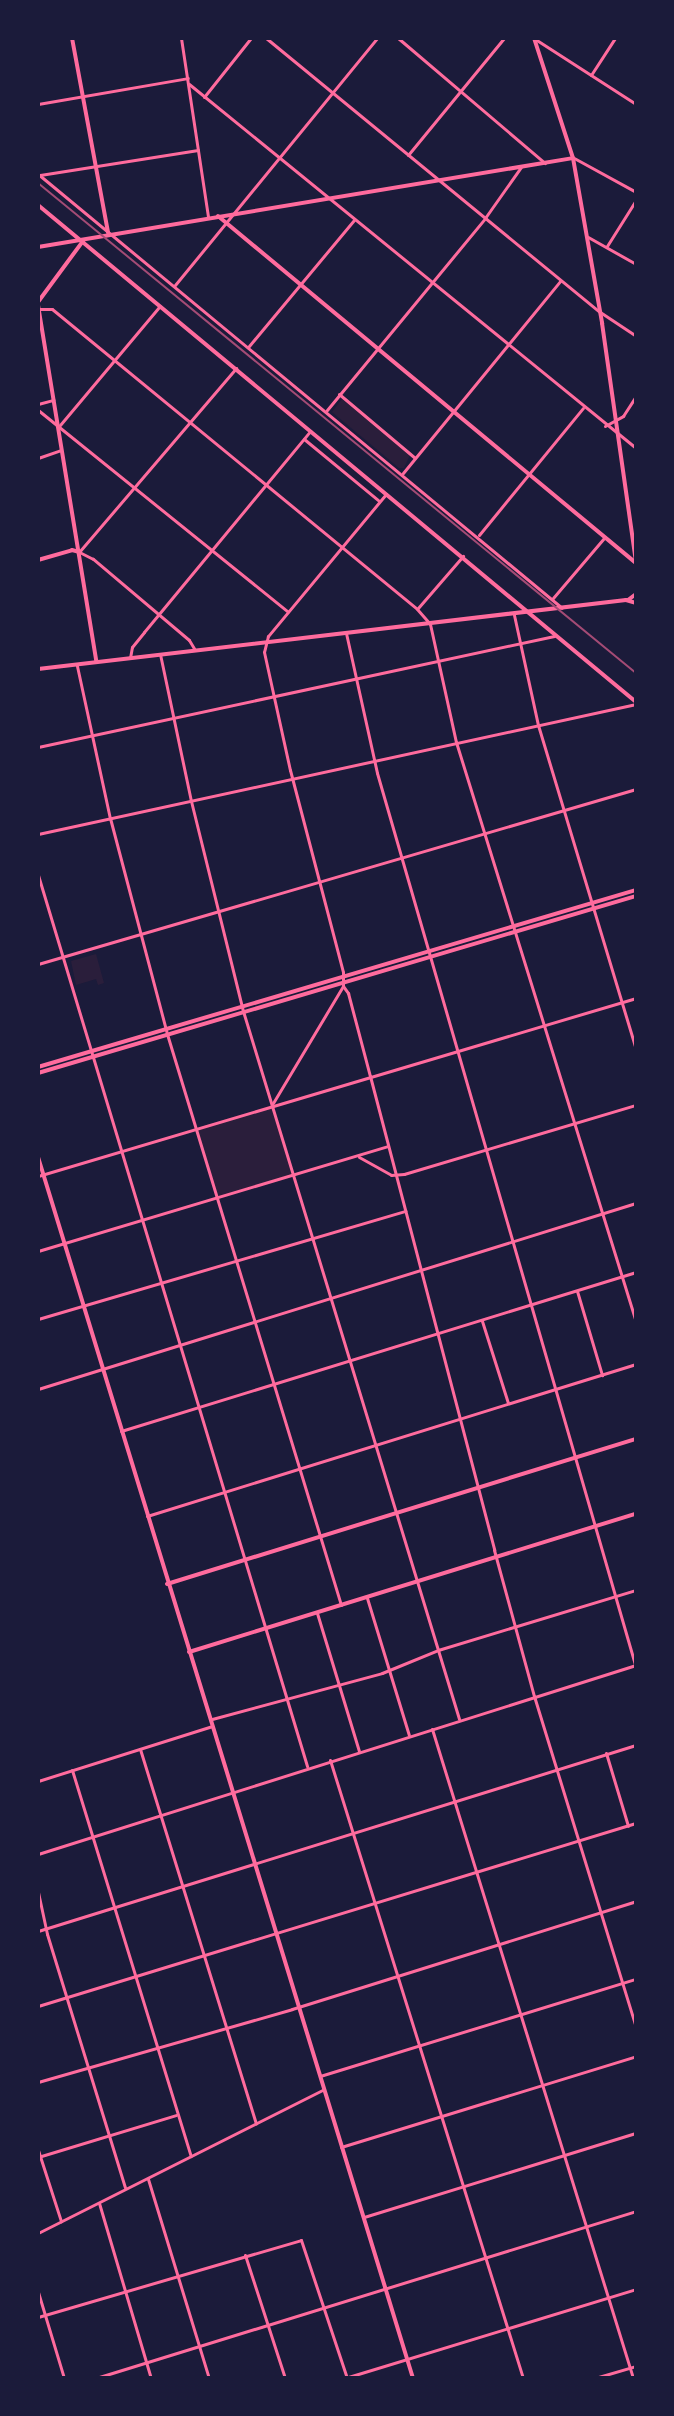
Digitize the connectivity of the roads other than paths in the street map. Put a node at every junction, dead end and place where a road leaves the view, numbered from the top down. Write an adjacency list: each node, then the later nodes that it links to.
1 (72, 38): 15 (street)
2 (181, 38): 11 (street)
3 (251, 38): 16 (street)
4 (266, 38): 14 (street)
5 (377, 38): 14 (street)
6 (398, 38): 13 (street)
7 (504, 38): 13 (street)
8 (534, 38): 10 (street); 22 (street)
9 (615, 38): 10 (street)
10 (591, 75): 18 (street)
11 (188, 78): 12 (street); 15 (street)
12 (189, 84): 16 (street); 19 (street)
13 (461, 91): 20 (street); 23 (street)
14 (332, 92): 20 (street); 21 (street)
15 (82, 97): 17 (street); 24 (street)
16 (204, 97): 21 (street)
17 (38, 104)
18 (636, 104)
19 (198, 150): 24 (street); 34 (street)
20 (408, 155): 27 (street)
21 (278, 157): 29 (street); 32 (street)
22 (573, 158): 23 (street); 28 (street); 39 (street)
23 (545, 163): 25 (street)
24 (94, 167): 26 (street); 38 (street)
25 (521, 167): 27 (street); 35 (street)
26 (39, 175): 38 (street)
27 (440, 180): 29 (street); 35 (street)
28 (636, 192)
29 (328, 198): 32 (street); 36 (street)
30 (636, 200): 41 (street)
31 (38, 205): 40 (street)
32 (234, 213): 33 (street); 37 (street)
33 (218, 216): 34 (street); 37 (street)
34 (208, 217): 38 (street)
35 (485, 218): 44 (street); 45 (street)
36 (354, 220): 45 (street); 46 (street)
37 (227, 224): 46 (street); 47 (street)
38 (108, 233): 40 (street); 47 (street)
39 (588, 237): 41 (street); 50 (street)
40 (83, 241): 42 (street); 48 (street); 49 (street)
41 (607, 246): 43 (street)
42 (38, 247)
43 (636, 264)
44 (561, 280): 50 (street); 52 (street)
45 (430, 283): 52 (street); 54 (street)
46 (301, 284): 53 (street); 54 (street)
47 (175, 285): 53 (street)
48 (38, 306): 55 (street); 59 (street)
49 (160, 306): 55 (street); 56 (street)
50 (600, 312): 51 (street); 65 (street)
51 (636, 336)
52 (507, 345): 61 (street); 64 (street)
53 (249, 346): 63 (street)
54 (378, 347): 57 (street); 64 (street)
55 (114, 360): 66 (street); 67 (street)
56 (236, 368): 66 (street); 69 (street)
57 (339, 394): 63 (street); 75 (street)
58 (636, 396): 65 (street)
59 (53, 400): 60 (street); 67 (street)
60 (38, 404)
61 (583, 408): 68 (street); 77 (street)
62 (38, 410): 67 (street)
63 (327, 410): 76 (street)
64 (454, 410): 75 (street); 77 (street)
65 (616, 420): 68 (street); 70 (street)
66 (189, 421): 78 (street); 79 (street)
67 (58, 424): 73 (street); 79 (street)
68 (605, 426): 70 (street)
69 (310, 431): 71 (street); 80 (street)
70 (619, 437): 72 (street); 86 (street)
71 (304, 439): 78 (street); 81 (street)
72 (636, 448)
73 (61, 450): 74 (street); 87 (street)
74 (38, 458)
75 (415, 458): 76 (street)
76 (403, 473): 82 (street)
77 (529, 473): 82 (street); 83 (street)
78 (266, 485): 84 (street); 85 (street)
79 (136, 487): 85 (street); 87 (street)
80 (386, 494): 81 (street); 88 (street)
81 (380, 501): 84 (street)
82 (478, 535): 92 (street)
83 (605, 537): 90 (street); 92 (street)
84 (342, 547): 96 (street); 98 (street)
85 (212, 549): 98 (street); 100 (street)
86 (636, 551): 90 (street)
87 (79, 552): 89 (street); 100 (street); 109 (street)
88 (463, 556): 96 (street); 97 (street)
89 (38, 560)
90 (636, 563)
91 (636, 594): 93 (street)
92 (553, 598): 95 (street)
93 (626, 600): 94 (street); 95 (street)
94 (636, 603)
95 (562, 608): 97 (street)
96 (417, 609): 101 (street)
97 (529, 611): 99 (street); 103 (street)
98 (288, 612): 104 (street)
99 (514, 613): 101 (street); 105 (street)
100 (158, 615): 106 (street); 108 (street)
101 (430, 624): 102 (street); 110 (street)
102 (346, 633): 104 (street); 113 (street)
103 (558, 635): 105 (street); 115 (street)
104 (265, 643): 106 (street); 114 (street)
105 (520, 643): 110 (street); 117 (street)
106 (195, 650): 107 (street)
107 (160, 654): 108 (street); 116 (street)
108 (130, 658): 109 (street)
109 (96, 661): 111 (street)
110 (438, 661): 113 (street); 119 (street)
111 (77, 664): 112 (street); 118 (street)
112 (38, 669)
113 (356, 679): 114 (street); 121 (street)
114 (273, 696): 116 (street); 122 (street)
115 (636, 703): 117 (street)
116 (173, 718): 118 (street); 124 (street)
117 (538, 725): 119 (street); 125 (street)
118 (91, 736): 120 (street); 126 (street)
119 (456, 742): 121 (street); 127 (street)
120 (38, 747)
121 (374, 761): 122 (street); 129 (street)
122 (292, 779): 124 (street); 131 (street)
123 (636, 789): 125 (street)
124 (191, 801): 126 (street); 134 (street)
125 (564, 810): 127 (street); 133 (street)
126 (110, 818): 128 (street); 136 (street)
127 (484, 833): 129 (street); 135 (street)
128 (38, 834)
129 (401, 858): 131 (street); 137 (street)
130 (38, 875): 138 (street)
131 (319, 882): 134 (street); 140 (street)
132 (636, 893): 133 (street)
133 (592, 907): 135 (street); 142 (street)
134 (218, 912): 136 (street); 143 (street)
135 (514, 930): 137 (street); 144 (street)
136 (141, 934): 138 (street); 145 (street)
137 (429, 955): 140 (street); 147 (street)
138 (62, 957): 139 (street); 148 (street)
139 (38, 964)
140 (343, 982): 143 (street); 151 (street); 152 (street)
141 (636, 998): 142 (street)
142 (621, 1003): 144 (street); 146 (street)
143 (242, 1008): 145 (street); 152 (street)
144 (544, 1025): 147 (street); 154 (street)
145 (166, 1031): 148 (street); 155 (street)
146 (636, 1050)
147 (457, 1051): 151 (street); 157 (street)
148 (90, 1054): 149 (street); 150 (street); 158 (street)
149 (38, 1067)
150 (38, 1073)
151 (370, 1076): 152 (street); 156 (street)
152 (272, 1105): 155 (street); 162 (street)
153 (636, 1105): 154 (street)
154 (574, 1123): 157 (street); 167 (street)
155 (196, 1128): 158 (street); 164 (street)
156 (388, 1146): 159 (street); 163 (street)
157 (486, 1150): 163 (street); 170 (street)
158 (120, 1151): 161 (street); 168 (street)
159 (358, 1156): 162 (street); 163 (street)
160 (38, 1157): 161 (street)
161 (41, 1175): 171 (street)
162 (294, 1175): 164 (street); 169 (street)
163 (396, 1175): 166 (street)
164 (218, 1197): 168 (street); 173 (street)
165 (636, 1203): 167 (street)
166 (405, 1211): 169 (street); 174 (street)
167 (601, 1213): 170 (street); 176 (street)
168 (141, 1221): 171 (street); 177 (street)
169 (313, 1238): 173 (street); 179 (street)
170 (512, 1242): 174 (street); 180 (street)
171 (64, 1244): 172 (street); 181 (street)
172 (38, 1251)
173 (237, 1261): 177 (street); 185 (street)
174 (421, 1270): 179 (street); 186 (street)
175 (636, 1272): 176 (street)
176 (622, 1277): 178 (street); 184 (street)
177 (160, 1283): 181 (street); 187 (street)
178 (577, 1291): 180 (street); 191 (street)
179 (331, 1299): 185 (street); 188 (street)
180 (530, 1305): 183 (street); 194 (street)
181 (83, 1306): 182 (street); 190 (street)
182 (38, 1319)
183 (482, 1321): 186 (street); 195 (street)
184 (636, 1322)
185 (255, 1323): 187 (street); 192 (street)
186 (438, 1334): 188 (street); 197 (street)
187 (179, 1346): 190 (street); 196 (street)
188 (350, 1361): 192 (street); 200 (street)
189 (636, 1364): 191 (street)
190 (103, 1370): 193 (street); 198 (street)
191 (602, 1375): 194 (street)
192 (274, 1385): 196 (street); 202 (street)
193 (38, 1389)
194 (554, 1389): 195 (street); 201 (street)
195 (508, 1403): 197 (street)
196 (198, 1408): 198 (street); 204 (street)
197 (461, 1418): 200 (street); 203 (street)
198 (121, 1431): 207 (street)
199 (636, 1439): 201 (street)
200 (375, 1445): 202 (street); 205 (street)
201 (575, 1458): 203 (street); 208 (street)
202 (300, 1468): 204 (street); 209 (street)
203 (478, 1488): 205 (street); 210 (street)
204 (224, 1492): 207 (street); 211 (street)
205 (396, 1513): 209 (street); 212 (street)
206 (636, 1514): 208 (street)
207 (147, 1516): 213 (street)
208 (595, 1527): 210 (street); 215 (street)
209 (320, 1537): 211 (street); 217 (street)
210 (496, 1557): 212 (street); 219 (street)
211 (245, 1560): 213 (street); 220 (street)
212 (417, 1581): 216 (street); 221 (street)
213 (167, 1584): 222 (street)
214 (636, 1590): 215 (street)
215 (615, 1596): 219 (street); 223 (street)
216 (367, 1598): 217 (street); 224 (street)
217 (341, 1605): 218 (street)
218 (317, 1613): 220 (street); 225 (street)
219 (515, 1627): 221 (street); 226 (street)
220 (265, 1628): 222 (street); 227 (street)
221 (438, 1650): 224 (street); 228 (street)
222 (189, 1652): 229 (street)
223 (636, 1666): 226 (street)
224 (388, 1671): 225 (street); 231 (street)
225 (339, 1686): 227 (street); 234 (street)
226 (534, 1696): 228 (street); 238 (street)
227 (287, 1697): 229 (street); 237 (street)
228 (459, 1719): 230 (street)
229 (211, 1723): 233 (street); 241 (street)
230 (432, 1729): 231 (street); 242 (street)
231 (409, 1735): 234 (street)
232 (636, 1745): 235 (street)
233 (140, 1749): 239 (street); 243 (street)
234 (359, 1751): 236 (street)
235 (606, 1753): 238 (street); 245 (street)
236 (330, 1760): 237 (street); 246 (street)
237 (307, 1766): 241 (street)
238 (556, 1768): 242 (street); 248 (street)
239 (72, 1770): 240 (street); 247 (street)
240 (38, 1781)
241 (232, 1793): 243 (street); 250 (street)
242 (454, 1800): 246 (street); 251 (street)
243 (162, 1817): 247 (street); 252 (street)
244 (636, 1823): 245 (street)
245 (628, 1826): 248 (street)
246 (354, 1832): 250 (street); 255 (street)
247 (93, 1838): 249 (street); 256 (street)
248 (579, 1842): 251 (street); 257 (street)
249 (38, 1854)
250 (254, 1865): 252 (street); 260 (street)
251 (477, 1872): 255 (street); 261 (street)
252 (183, 1886): 256 (street); 262 (street)
253 (38, 1892): 258 (street)
254 (636, 1901): 257 (street)
255 (376, 1903): 260 (street); 263 (street)
256 (114, 1907): 258 (street); 264 (street)
257 (601, 1912): 261 (street); 266 (street)
258 (47, 1928): 259 (street); 267 (street)
259 (38, 1931)
260 (276, 1934): 262 (street); 268 (street)
261 (500, 1943): 263 (street); 270 (street)
262 (205, 1955): 264 (street); 271 (street)
263 (397, 1973): 268 (street); 274 (street)
264 (135, 1976): 267 (street); 273 (street)
265 (636, 1979): 266 (street)
266 (622, 1984): 270 (street); 272 (street)
267 (67, 1997): 269 (street); 276 (street)
268 (297, 2005): 271 (street); 277 (street)
269 (38, 2006)
270 (521, 2014): 274 (street); 279 (street)
271 (226, 2026): 273 (street); 283 (street)
272 (636, 2028)
273 (156, 2045): 276 (street); 281 (street)
274 (420, 2045): 277 (street); 282 (street)
275 (636, 2056): 279 (street)
276 (88, 2066): 278 (street); 285 (street)
277 (320, 2076): 280 (street)
278 (38, 2082)
279 (542, 2084): 282 (street); 288 (street)
280 (324, 2089): 283 (street); 286 (street)
281 (178, 2115): 285 (street); 289 (street)
282 (442, 2115): 286 (street); 292 (street)
283 (256, 2123): 289 (street)
284 (636, 2133): 288 (street)
285 (109, 2136): 290 (street); 293 (street)
286 (341, 2147): 296 (street)
287 (38, 2150): 290 (street)
288 (565, 2155): 292 (street); 298 (street)
289 (191, 2156): 291 (street)
290 (39, 2157): 297 (street)
291 (147, 2177): 293 (street); 302 (street)
292 (464, 2187): 296 (street); 301 (street)
293 (126, 2188): 294 (street)
294 (99, 2203): 297 (street); 305 (street)
295 (636, 2211): 298 (street)
296 (363, 2218): 303 (street)
297 (61, 2221): 299 (street)
298 (588, 2227): 301 (street); 307 (street)
299 (38, 2233)
300 (245, 2255): 302 (street); 308 (street); 311 (street)
301 (486, 2257): 303 (street); 312 (street)
302 (177, 2276): 305 (street); 313 (street)
303 (384, 2288): 308 (street); 314 (street)
304 (636, 2289): 307 (street)
305 (125, 2291): 309 (street); 315 (street)
306 (38, 2292): 309 (street)
307 (609, 2298): 312 (street); 317 (street)
308 (326, 2306): 311 (street); 323 (street)
309 (45, 2315): 310 (street); 318 (street)
310 (38, 2317)
311 (268, 2324): 313 (street); 322 (street)
312 (508, 2329): 314 (street); 325 (street)
313 (199, 2346): 315 (street); 321 (street)
314 (407, 2360): 323 (street); 324 (street)
315 (146, 2363): 319 (street); 320 (street)
316 (636, 2366): 317 (street)
317 (630, 2367): 326 (street); 327 (street)
318 (64, 2378)
319 (96, 2378)
320 (151, 2378)
321 (209, 2378)
322 (285, 2378)
323 (346, 2378)
324 (413, 2378)
325 (523, 2378)
326 (595, 2378)
327 (633, 2378)

